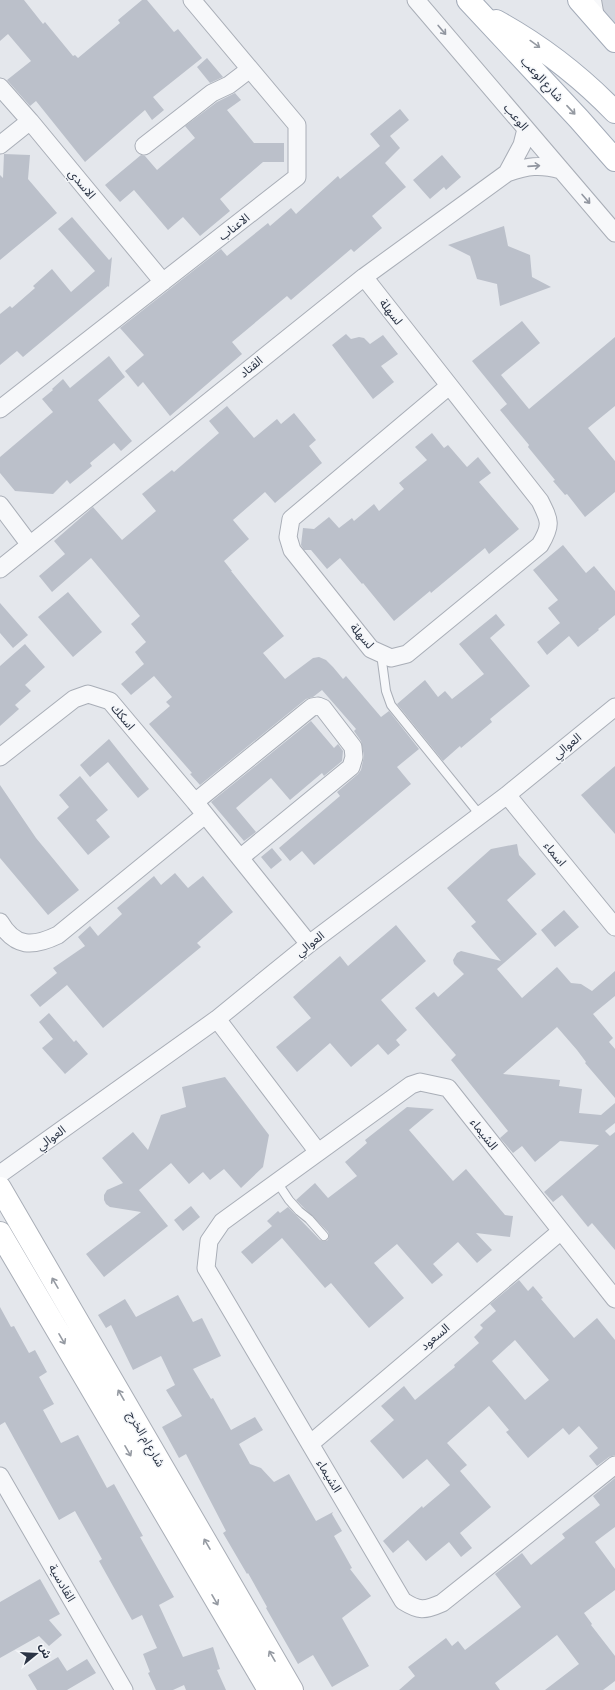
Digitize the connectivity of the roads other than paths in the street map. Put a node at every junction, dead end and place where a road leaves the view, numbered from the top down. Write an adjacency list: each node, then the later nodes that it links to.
1 (192, 0): 7 (street, الاعناب)
2 (416, 0): 11 (street, الوعب, one-way to 11)
3 (579, 0): 6 (street)
4 (597, 0): 6 (lane)
5 (473, 5): 9 (street, one-way to 9); 14 (street, شارع الوعب, one-way to 14)
6 (608, 33)
7 (250, 69): 13 (street); 19 (street, الاعناب)
8 (0, 87): 10 (street, الاسدي)
9 (615, 112)
10 (30, 121): 12 (street); 19 (street, الاسدي)
11 (526, 129): 15 (street, الوعب); 16 (street, القتاد)
12 (0, 145)
13 (144, 146)
14 (615, 160)
15 (561, 170): 16 (street, القتاد, one-way to 15); 17 (street, الوعب, one-way to 17)
16 (507, 173): 18 (street, القتاد)
17 (615, 233)
18 (364, 277): 20 (street, لسهلة); 23 (street, القتاد)
19 (163, 282): 21 (street, الاعناب)
20 (449, 386): 25 (street, لسهلة); 25 (street, لسهلة)
21 (0, 409)
22 (0, 505): 23 (street)
23 (30, 545): 24 (street, القتاد)
24 (0, 569)
25 (381, 654): 30 (lane)
26 (615, 706): 28 (street, العوالي)
27 (0, 757): 29 (street, اسكك)
28 (507, 795): 30 (street, العوالي); 32 (street, اسماء)
29 (200, 808): 31 (street, اسكك); 31 (street); 33 (street)
30 (480, 815): 35 (street, العوالي)
31 (240, 858): 35 (street, اسكك)
32 (609, 908): 34 (street, اسماء)
33 (0, 922)
34 (615, 927)
35 (309, 944): 36 (street, العوالي)
36 (217, 1019): 37 (street); 38 (street, العوالي)
37 (318, 1152): 39 (street, الشيماء); 41 (street, الشيماء)
38 (0, 1174)
39 (277, 1182): 43 (lane); 45 (street, الشيماء)
40 (0, 1188): 50 (street, شارع ام الخرج, one-way to 40)
41 (561, 1230): 44 (street, الشيماء); 45 (street, السعود)
42 (0, 1233): 49 (street, شارع ام الخرج, one-way to 49)
43 (324, 1236)
44 (615, 1299)
45 (310, 1444): 46 (street, الشيماء)
46 (615, 1465)
47 (0, 1476): 48 (street, القادسية)
48 (124, 1690)
49 (268, 1690)
50 (292, 1690)

